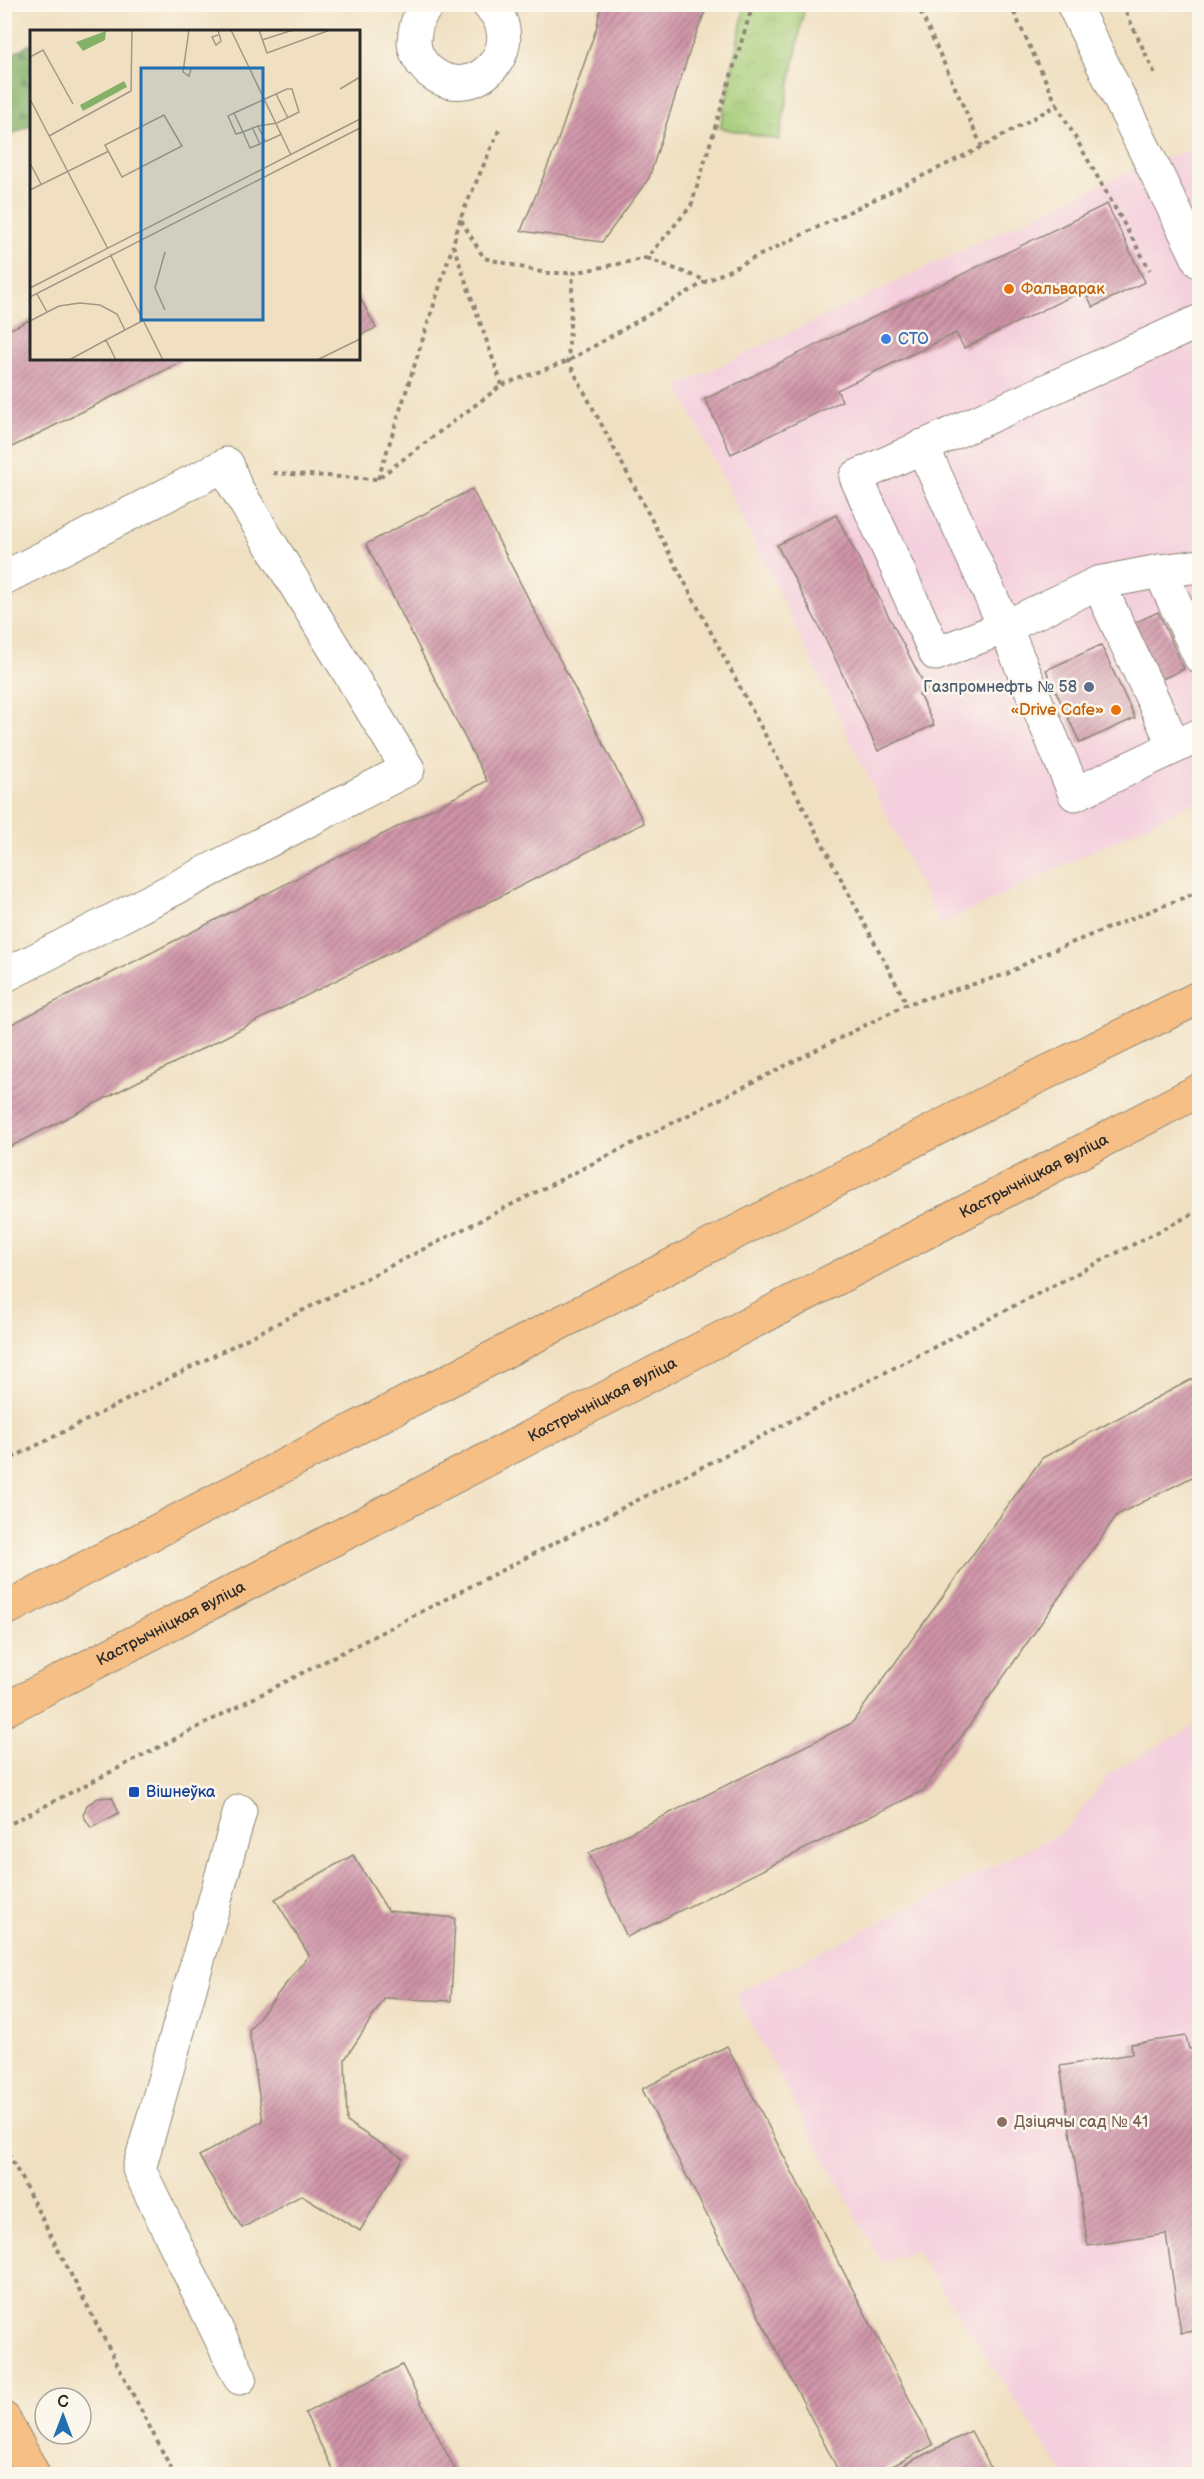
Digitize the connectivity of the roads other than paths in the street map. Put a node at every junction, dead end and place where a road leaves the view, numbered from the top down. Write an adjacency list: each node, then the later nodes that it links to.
1 (429, 4): 2 (lane)
2 (488, 4)
3 (1073, 4): 4 (lane)
4 (1200, 262)
5 (1200, 321): 6 (lane)
6 (922, 446): 11 (lane); 11 (lane)
7 (1200, 566): 8 (lane)
8 (1160, 571): 10 (lane); 12 (lane)
9 (4, 578): 14 (lane)
10 (1098, 583): 11 (lane); 13 (lane)
11 (1005, 627): 13 (lane)
12 (1200, 657)
13 (1187, 741)
14 (4, 976)
15 (1200, 997): 17 (main road)
16 (1200, 1090): 18 (main road, Кастрычніцкая вуліца)
17 (4, 1610)
18 (4, 1710)
19 (240, 1811): 20 (lane)
20 (240, 2378)
21 (4, 2419): 22 (main road)
22 (33, 2475)

